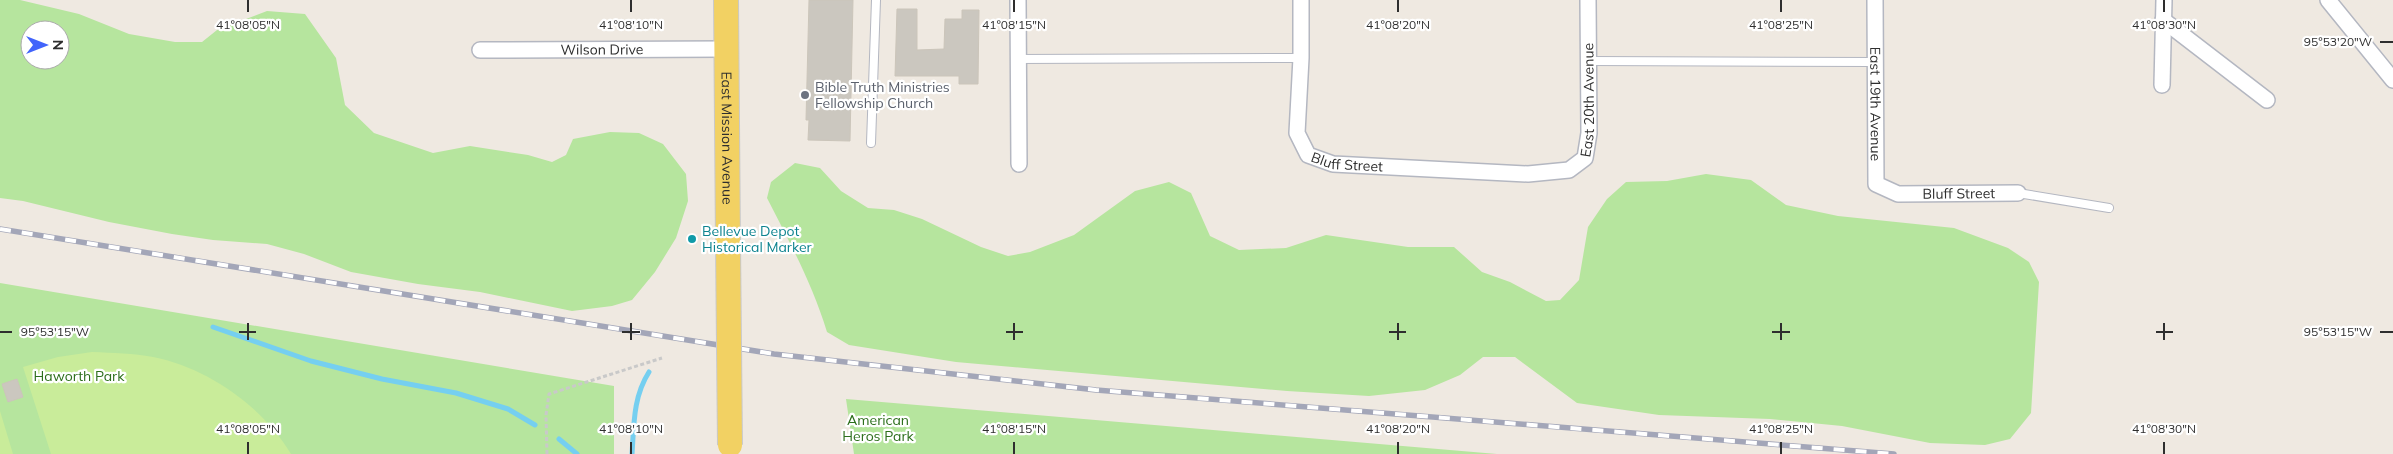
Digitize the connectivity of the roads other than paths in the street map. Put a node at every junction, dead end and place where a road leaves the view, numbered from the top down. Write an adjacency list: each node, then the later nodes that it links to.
1 (726, 0): 10 (main road, East Mission Avenue)
2 (876, 0): 19 (lane)
3 (1018, 0): 13 (street)
4 (1301, 0): 12 (street, Bluff Street)
5 (1588, 0): 14 (street, East 20th Avenue)
6 (1875, 0): 15 (street, East 19th Avenue)
7 (2164, 0): 9 (street)
8 (2328, 0): 16 (street)
9 (2163, 20): 17 (street); 18 (street)
10 (725, 49): 11 (street, Wilson Drive); 25 (main road, East Mission Avenue, bridge)
11 (480, 50)
12 (1301, 58): 13 (lane); 21 (street, Bluff Street)
13 (1017, 59): 20 (street)
14 (1589, 61): 15 (lane); 21 (street, East 20th Avenue)
15 (1875, 62): 22 (street, East 19th Avenue)
16 (2393, 80)
17 (2162, 85)
18 (2267, 100)
19 (871, 143)
20 (1019, 164)
21 (1457, 171)
22 (1898, 194): 23 (street, Bluff Street)
23 (2018, 194): 24 (lane)
24 (2109, 208)
25 (730, 450)

